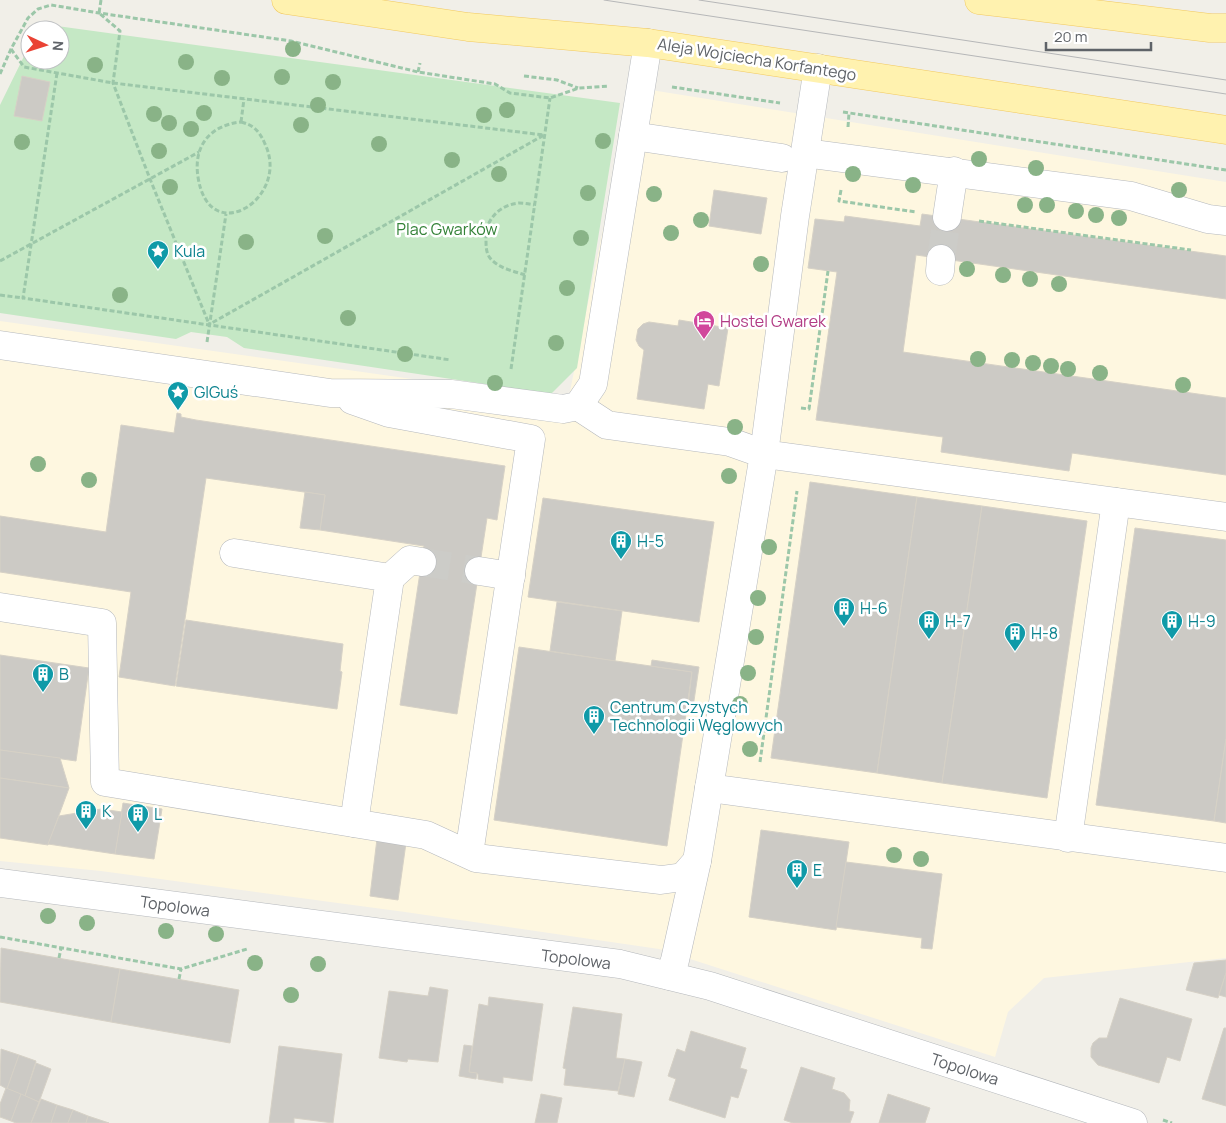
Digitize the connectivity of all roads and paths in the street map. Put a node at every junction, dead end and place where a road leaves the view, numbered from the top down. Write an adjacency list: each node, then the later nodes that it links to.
1 (101, 0): 12 (path)
2 (286, 0): 5 (main road, Aleja Wojciecha Korfantego)
3 (983, 0): 4 (main road)
4 (1226, 28)
5 (648, 43): 7 (main road, Aleja Wojciecha Korfantego); 19 (street)
6 (420, 63): 8 (path)
7 (818, 68): 17 (main road, Aleja Wojciecha Korfantego); 21 (street)
8 (418, 72)
9 (57, 73): 10 (path); 12 (path); 29 (path)
10 (0, 74)
11 (524, 76): 13 (path)
12 (113, 83): 15 (path); 23 (path)
13 (579, 88)
14 (550, 98): 18 (path)
15 (244, 99): 16 (path); 18 (path)
16 (241, 122): 20 (path); 26 (path)
17 (1226, 130)
18 (544, 134): 25 (path); 36 (path)
19 (633, 136): 21 (street); 41 (street)
20 (198, 152): 23 (path); 26 (path)
21 (793, 155): 22 (street); 44 (street)
22 (954, 172): 27 (street); 28 (street)
23 (150, 179): 29 (path); 36 (path)
24 (839, 202): 27 (path)
25 (534, 205): 33 (path); 33 (path)
26 (226, 214): 36 (path)
27 (947, 217): 30 (path)
28 (1226, 220)
29 (31, 243): 31 (path); 35 (path)
30 (1197, 251)
31 (0, 260)
32 (828, 271): 43 (path)
33 (525, 275): 39 (path)
34 (0, 295): 35 (path)
35 (23, 298): 36 (path)
36 (209, 324): 38 (path)
37 (0, 345): 40 (street)
38 (453, 360)
39 (502, 367)
40 (330, 393): 41 (street); 51 (street)
41 (578, 406): 44 (street)
42 (800, 408): 45 (path)
43 (809, 409)
44 (764, 454): 45 (street); 54 (street)
45 (802, 459): 46 (street); 55 (path)
46 (1116, 502): 47 (street); 57 (street)
47 (1226, 517)
48 (234, 554): 52 (street)
49 (422, 562): 52 (street)
50 (479, 571): 51 (street)
51 (511, 576): 58 (street)
52 (390, 578): 56 (street)
53 (0, 606): 56 (street)
54 (709, 788): 55 (street); 60 (street)
55 (755, 795): 57 (street)
56 (354, 823): 58 (street)
57 (1068, 838): 59 (street)
58 (469, 854): 60 (street)
59 (1226, 858)
60 (697, 861): 67 (street)
61 (0, 882): 67 (street, Topolowa)
62 (0, 937): 64 (path)
63 (254, 947): 66 (path)
64 (61, 948): 65 (path); 66 (path)
65 (59, 958)
66 (181, 969): 68 (path)
67 (670, 976): 69 (street, Topolowa)
68 (179, 979)
69 (1133, 1123)

